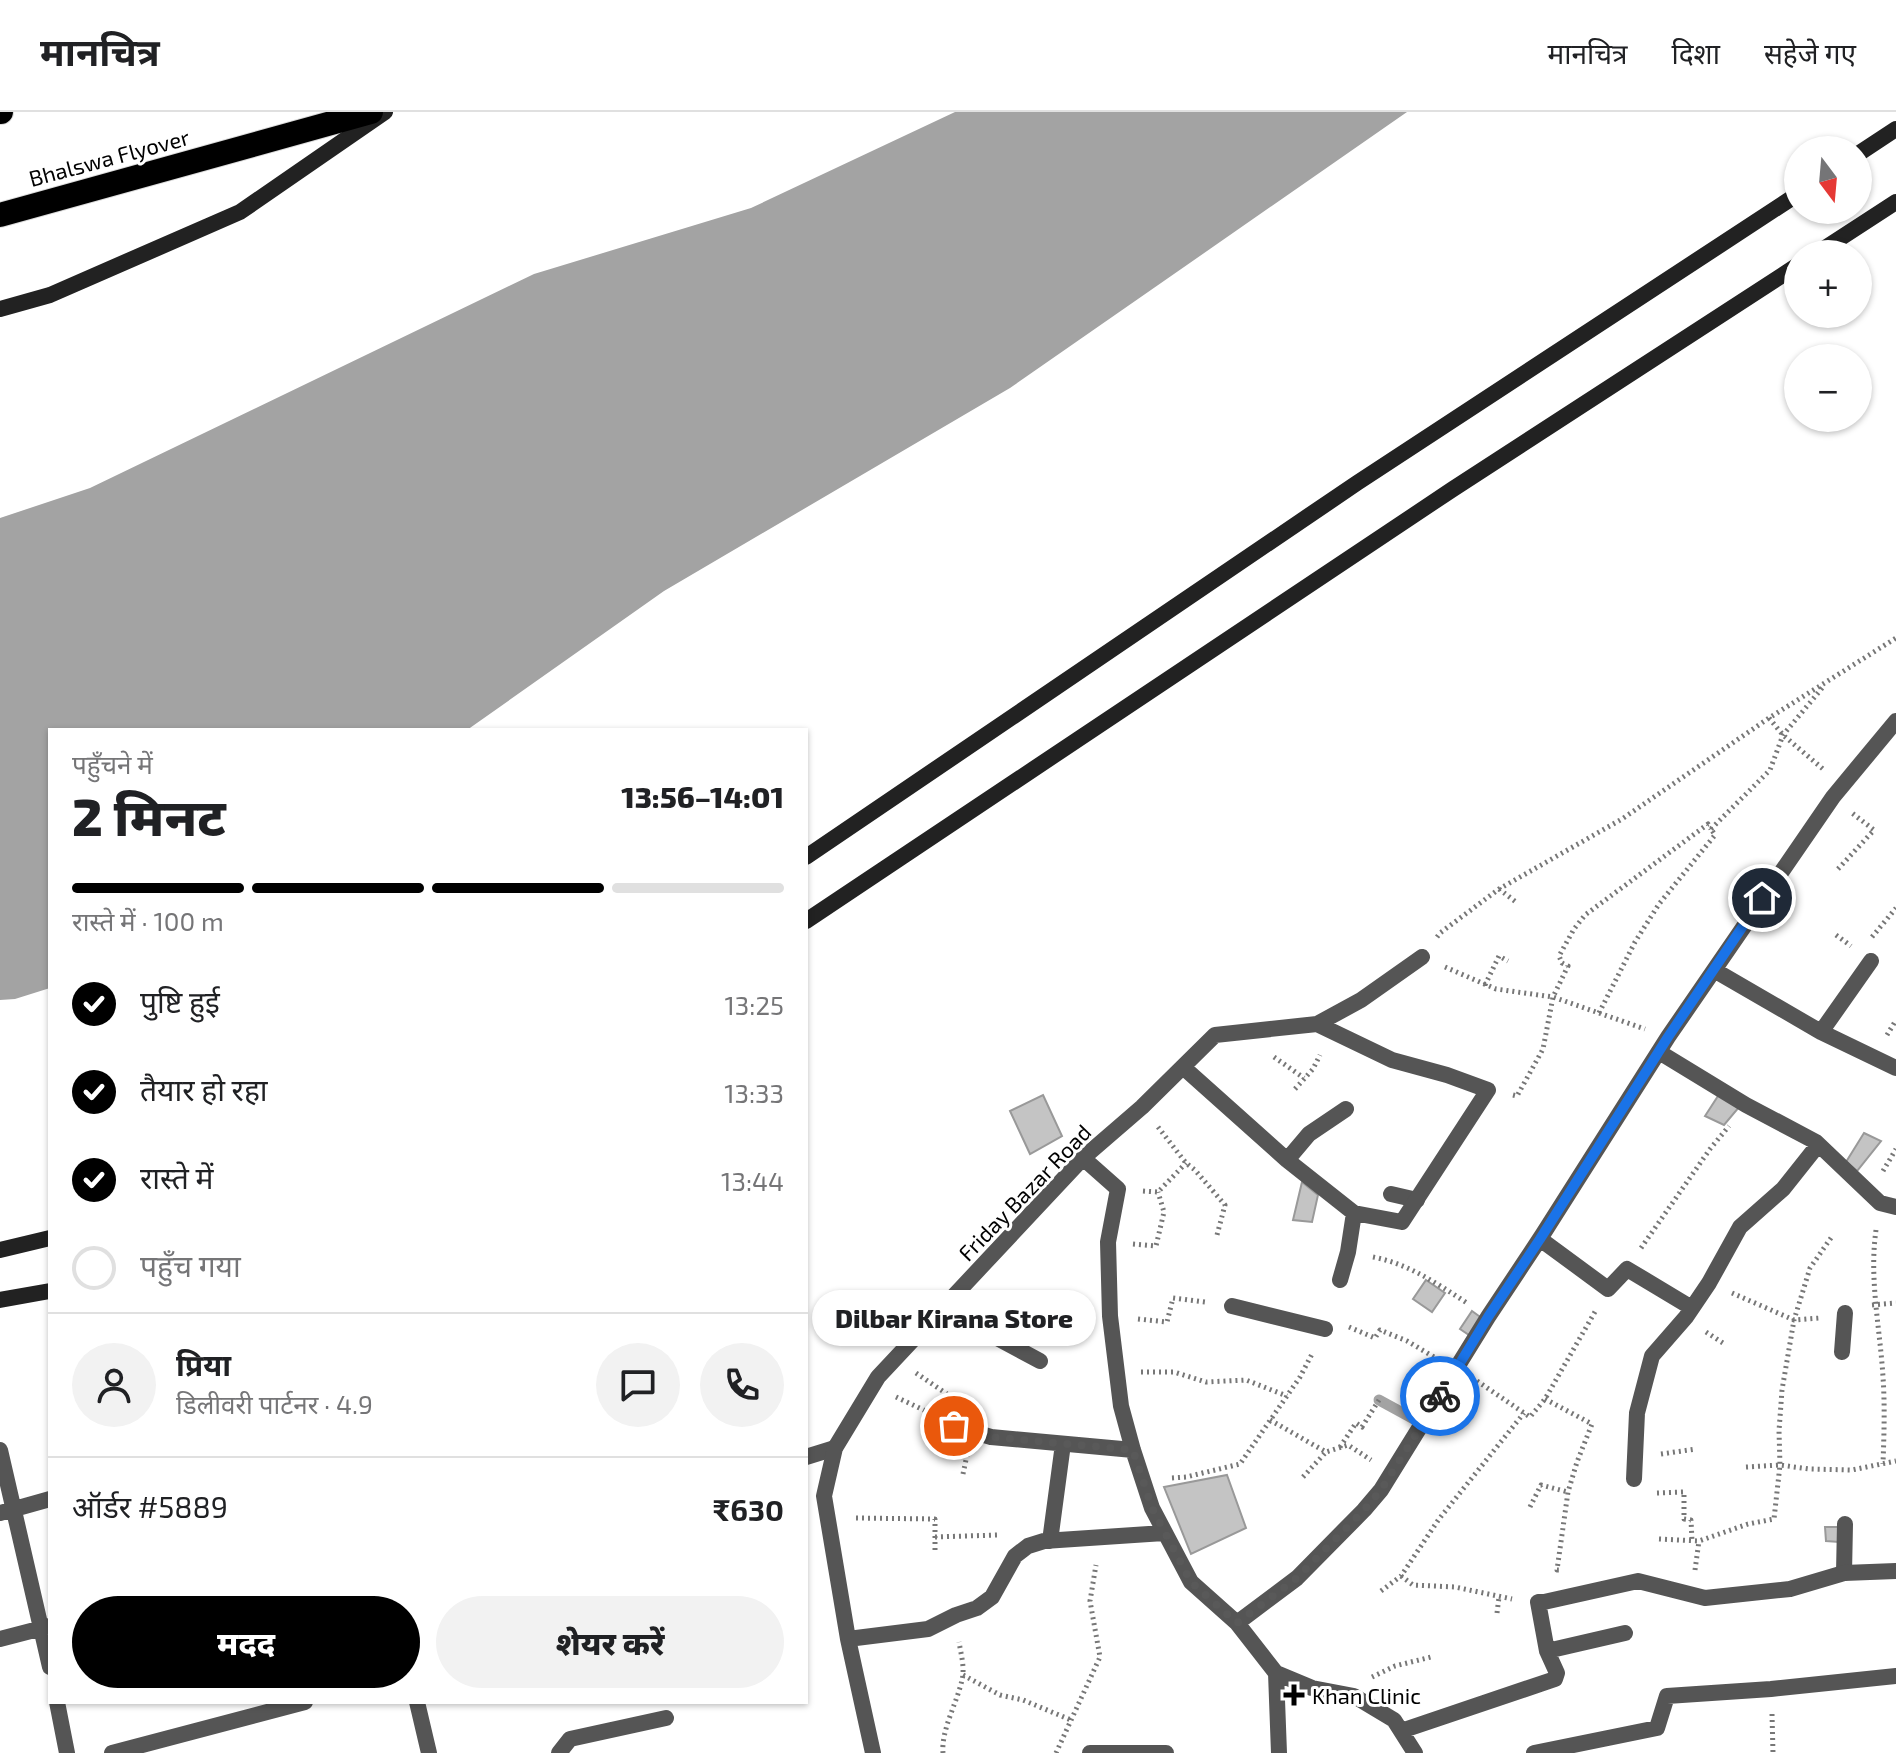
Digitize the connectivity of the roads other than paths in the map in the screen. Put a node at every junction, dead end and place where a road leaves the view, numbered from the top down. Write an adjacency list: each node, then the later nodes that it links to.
1 (371, 112): 7 (highway, Bhalswa Flyover)
2 (385, 112): 10 (main road)
3 (1896, 129): 4 (main road)
4 (1872, 145)
5 (1896, 202): 8 (main road)
6 (1784, 203): 12 (main road)
7 (0, 215)
8 (1838, 240)
9 (1784, 274): 13 (main road)
10 (0, 309)
11 (1896, 721): 16 (street)
12 (808, 856)
13 (808, 920)
14 (1422, 957): 17 (street)
15 (1871, 961): 18 (street)
16 (1714, 970): 18 (street); 19 (street)
17 (1324, 1028): 20 (street, Friday Bazar Road); 27 (street)
18 (1821, 1032): 21 (street)
19 (1659, 1052): 23 (street); 31 (street)
20 (1183, 1067): 24 (street, Friday Bazar Road); 25 (street)
21 (1896, 1068)
22 (1346, 1109): 25 (street)
23 (1818, 1145): 28 (street); 38 (street)
24 (1083, 1158): 36 (street, Friday Bazar Road); 47 (street)
25 (1287, 1160): 29 (street)
26 (1391, 1194): 27 (street)
27 (1417, 1200): 29 (street)
28 (1888, 1205)
29 (1354, 1213): 33 (street)
30 (48, 1238): 32 (main road)
31 (1540, 1239): 38 (street); 57 (street)
32 (0, 1250)
33 (1340, 1280)
34 (48, 1291): 35 (main road)
35 (0, 1300)
36 (946, 1304): 42 (street); 45 (street, Friday Bazar Road)
37 (1232, 1306): 40 (street)
38 (1692, 1308): 49 (street)
39 (1845, 1313): 41 (street)
40 (1333, 1326)
41 (1842, 1352)
42 (1040, 1361)
43 (954, 1426): 44 (street)
44 (1063, 1444): 47 (street); 54 (street)
45 (835, 1448): 48 (street); 61 (street, Friday Bazar Road)
46 (0, 1450): 51 (street)
47 (1133, 1450): 53 (street)
48 (808, 1456)
49 (1634, 1479)
50 (48, 1500): 51 (street)
51 (7, 1511): 58 (street)
52 (1845, 1524): 56 (street)
53 (1164, 1533): 54 (street); 57 (street)
54 (1050, 1541): 61 (street)
55 (1896, 1571): 56 (street)
56 (1844, 1573): 63 (street)
57 (1237, 1623): 64 (street)
58 (46, 1627): 60 (street); 62 (street)
59 (1625, 1633): 63 (street)
60 (0, 1639)
61 (848, 1639): 75 (street, Friday Bazar Road)
62 (48, 1647)
63 (1547, 1651): 70 (street)
64 (1276, 1673): 70 (street); 78 (street)
65 (1896, 1676): 80 (street)
66 (57, 1704): 71 (street)
67 (297, 1704): 72 (street)
68 (417, 1704): 73 (street)
69 (666, 1718): 74 (street)
70 (1401, 1731): 79 (street)
71 (67, 1753)
72 (112, 1753)
73 (429, 1753)
74 (559, 1753)
75 (873, 1753)
76 (1090, 1753): 77 (street)
77 (1160, 1753)
78 (1279, 1753)
79 (1415, 1753)
80 (1534, 1753)

